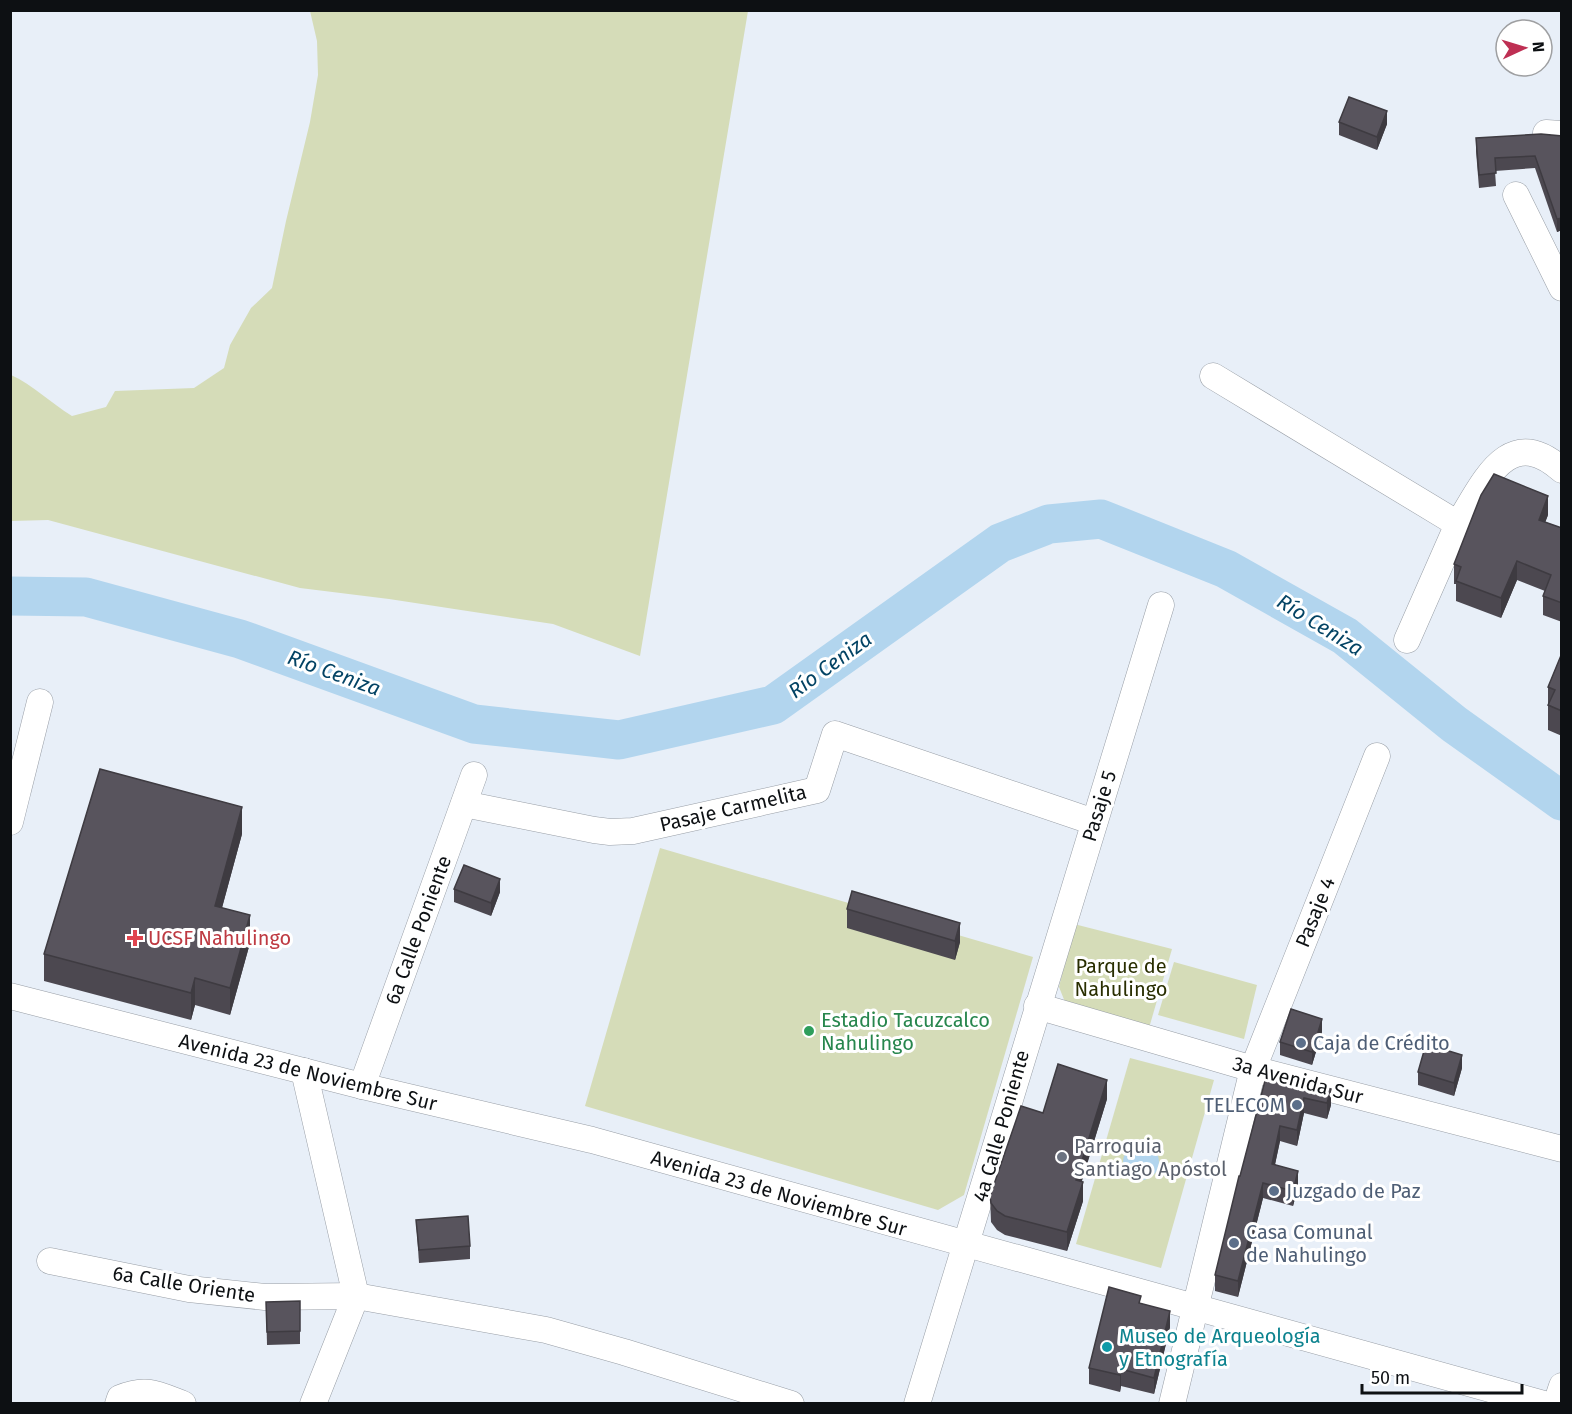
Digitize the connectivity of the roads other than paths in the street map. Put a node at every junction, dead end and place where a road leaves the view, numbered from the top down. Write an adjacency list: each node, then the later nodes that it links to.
1 (1516, 195): 2 (street)
2 (1562, 288)
3 (1213, 376): 5 (street)
4 (1562, 470): 5 (street)
5 (1458, 524): 7 (street)
6 (1161, 605): 13 (street, Pasaje 5)
7 (1407, 640)
8 (40, 702): 12 (street)
9 (1377, 756): 16 (street, Pasaje 4)
10 (474, 775): 11 (street, 6a Calle Poniente)
11 (464, 804): 13 (street, Pasaje Carmelita); 18 (street, 6a Calle Poniente)
12 (11, 817)
13 (1094, 822): 15 (street, Pasaje 5)
14 (10, 996): 17 (street, Avenida 23 de Noviembre Sur)
15 (1037, 1006): 16 (street, 3a Avenida Sur); 20 (street, 4a Calle Poniente)
16 (1254, 1069): 19 (street, 3a Avenida Sur); 23 (street, Pasaje 4)
17 (304, 1071): 18 (street, Avenida 23 de Noviembre Sur); 22 (street)
18 (362, 1086): 20 (street, Avenida 23 de Noviembre Sur)
19 (1562, 1149)
20 (966, 1245): 23 (street, Avenida 23 de Noviembre Sur); 29 (street, 4a Calle Poniente)
21 (50, 1261): 22 (street, 6a Calle Oriente)
22 (356, 1296): 27 (street); 28 (street, 6a Calle Oriente)
23 (1195, 1306): 30 (street, Pasaje 4); 31 (street, Avenida 23 de Noviembre Sur)
24 (1562, 1386): 32 (street)
25 (118, 1404): 26 (street)
26 (183, 1404)
27 (313, 1404)
28 (791, 1404)
29 (917, 1404)
30 (1172, 1404)
31 (1544, 1404)
32 (1556, 1404)

